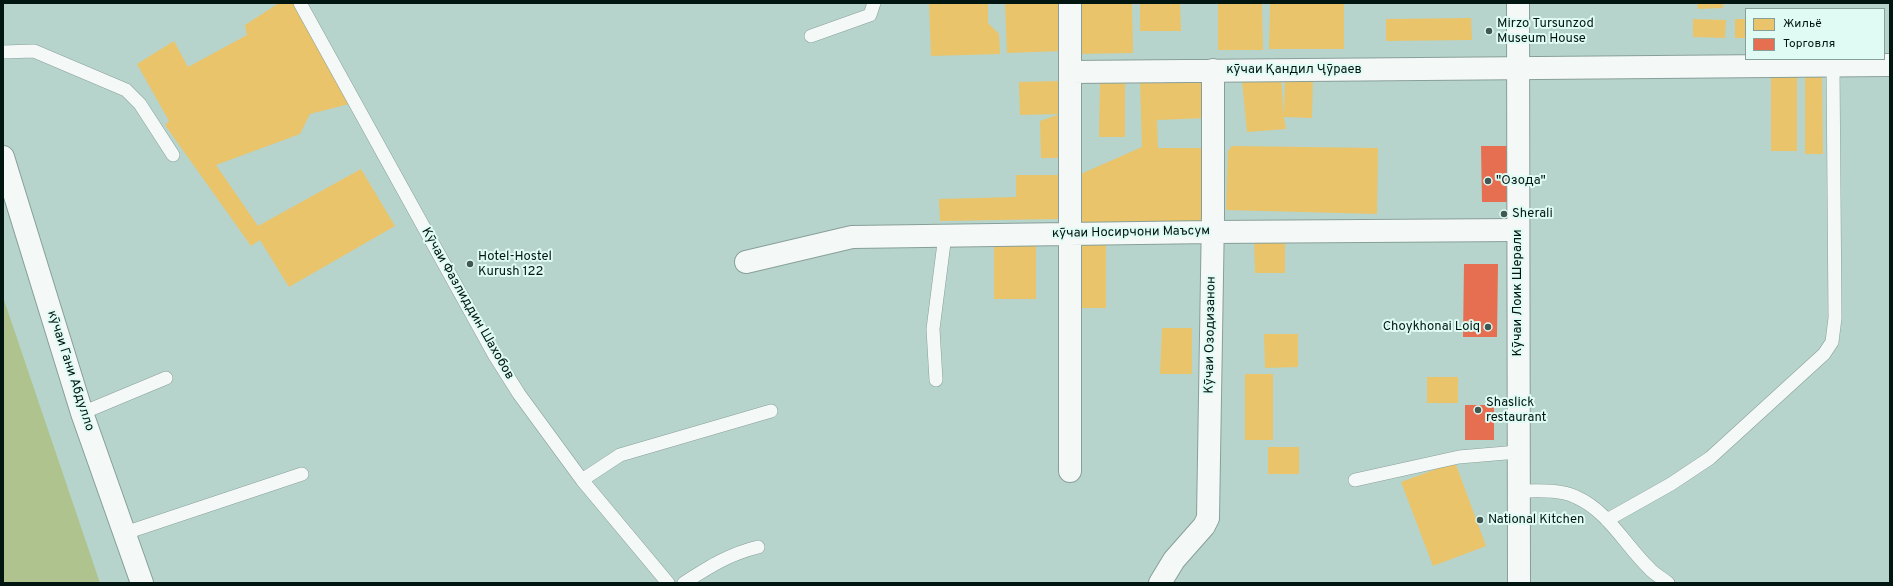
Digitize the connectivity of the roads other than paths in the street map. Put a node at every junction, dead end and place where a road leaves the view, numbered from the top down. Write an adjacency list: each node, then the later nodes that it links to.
1 (300, 3): 26 (lane, Кӯчаи Фазлиддин Шахобов)
2 (874, 3): 5 (lane)
3 (1070, 3): 11 (street)
4 (1518, 3): 9 (street, Кӯчаи Лоик Шерали)
5 (811, 36)
6 (3, 52): 12 (lane)
7 (1833, 65): 8 (street, кӯчаи Қандил Ҷӯраев); 9 (street, кӯчаи Қандил Ҷӯраев); 29 (lane)
8 (1890, 65)
9 (1518, 69): 10 (street, кӯчаи Қандил Ҷӯраев); 14 (street, Кӯчаи Лоик Шерали)
10 (1212, 70): 11 (street, кӯчаи Қандил Ҷӯраев); 15 (street, Кӯчаи Озодизанон)
11 (1070, 72): 16 (street)
12 (173, 155)
13 (3, 157): 22 (street, кӯчаи Гани Абдулло)
14 (1518, 230): 15 (street, кӯчаи Носирчони Маъсум); 23 (street, Кӯчаи Лоик Шерали)
15 (1212, 232): 16 (street, кӯчаи Носирчони Маъсум); 35 (street, Кӯчаи Озодизанон)
16 (1069, 234): 17 (street, кӯчаи Носирчони Маъсум); 24 (street)
17 (945, 236): 18 (street, кӯчаи Носирчони Маъсум); 20 (lane)
18 (746, 262)
19 (166, 378): 22 (lane)
20 (936, 380)
21 (771, 411): 26 (lane)
22 (82, 412): 30 (street, кӯчаи Гани Абдулло)
23 (1518, 452): 27 (lane); 28 (street, Кӯчаи Лоик Шерали)
24 (1070, 471)
25 (302, 474): 30 (lane)
26 (582, 480): 33 (lane, Кӯчаи Фазлиддин Шахобов)
27 (1355, 480)
28 (1518, 491): 29 (lane); 36 (street, Кӯчаи Лоик Шерали)
29 (1607, 520): 37 (lane)
30 (125, 533): 32 (street, кӯчаи Гани Абдулло)
31 (758, 547): 34 (lane)
32 (142, 583)
33 (668, 583)
34 (684, 583)
35 (1160, 583)
36 (1519, 583)
37 (1668, 583)

